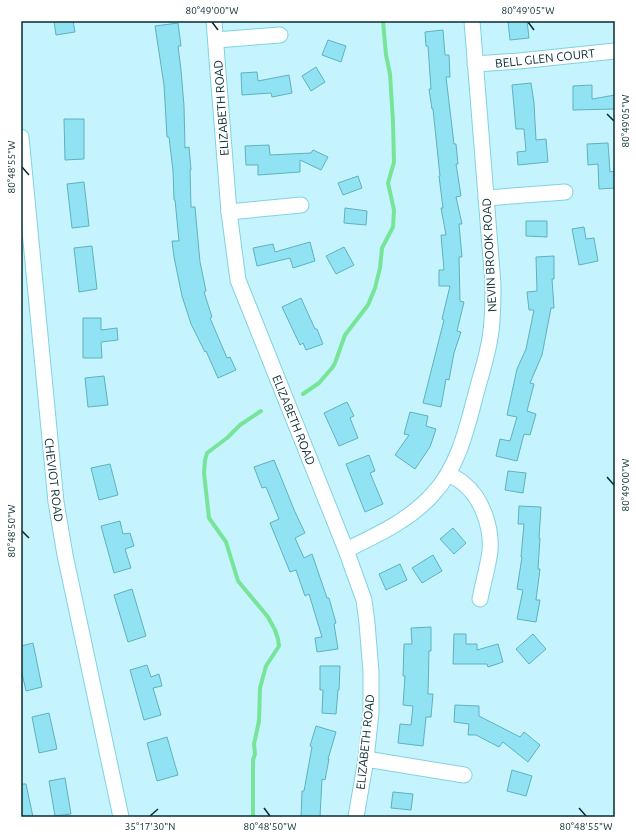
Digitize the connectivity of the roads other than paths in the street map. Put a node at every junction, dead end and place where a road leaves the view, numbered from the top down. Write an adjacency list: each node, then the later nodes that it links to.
1 (214, 21): 4 (street, ELIZABETH ROAD)
2 (472, 21): 6 (street, NEVIN BROOK ROAD)
3 (280, 35): 4 (street)
4 (216, 40): 11 (street, ELIZABETH ROAD)
5 (615, 50): 6 (street, BELL GLEN COURT)
6 (475, 64): 9 (street, NEVIN BROOK ROAD)
7 (21, 137): 17 (street, CHEVIOT ROAD)
8 (565, 192): 9 (street)
9 (486, 198): 12 (street, NEVIN BROOK ROAD)
10 (301, 205): 11 (street)
11 (229, 212): 13 (street, ELIZABETH ROAD)
12 (448, 474): 13 (street, NEVIN BROOK ROAD); 14 (street)
13 (346, 550): 15 (street, ELIZABETH ROAD)
14 (480, 599)
15 (366, 759): 16 (street); 18 (street, ELIZABETH ROAD)
16 (464, 775)
17 (121, 817)
18 (356, 817)

